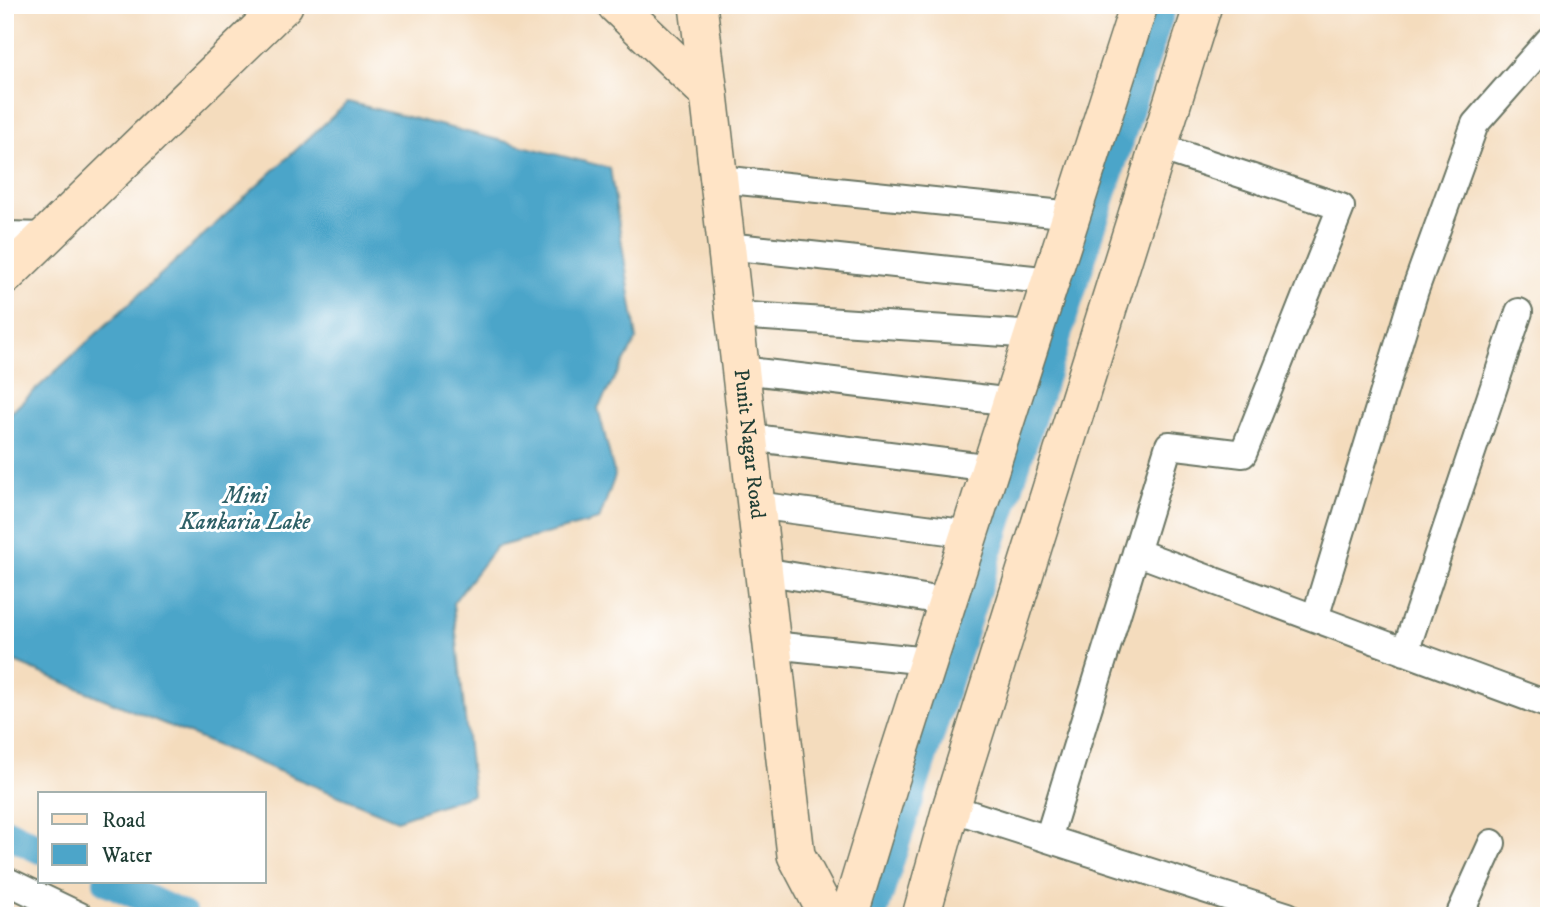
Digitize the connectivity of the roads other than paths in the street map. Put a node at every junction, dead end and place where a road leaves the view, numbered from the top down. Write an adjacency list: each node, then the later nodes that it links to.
1 (284, 5): 12 (street)
2 (616, 5): 7 (street)
3 (698, 5): 7 (street, Punit Nagar Road)
4 (1139, 5): 10 (street)
5 (1203, 5): 8 (street)
6 (1543, 58): 28 (street)
7 (709, 94): 9 (street, Punit Nagar Road)
8 (1159, 147): 25 (street); 33 (street)
9 (719, 179): 10 (street); 13 (street, Punit Nagar Road)
10 (1073, 215): 15 (street)
11 (5, 234): 12 (street)
12 (46, 236): 14 (street)
13 (726, 246): 15 (street); 17 (street, Punit Nagar Road)
14 (5, 276)
15 (1052, 281): 18 (street)
16 (1519, 312): 30 (street)
17 (734, 315): 18 (street); 19 (street, Punit Nagar Road)
18 (1035, 335): 20 (street)
19 (741, 370): 20 (street); 21 (street, Punit Nagar Road)
20 (1013, 402): 22 (street)
21 (748, 437): 22 (street); 23 (street, Punit Nagar Road)
22 (992, 468): 24 (street)
23 (756, 505): 24 (street); 26 (street, Punit Nagar Road)
24 (970, 534): 27 (street)
25 (1136, 552): 28 (street); 34 (street)
26 (763, 571): 27 (street); 29 (street, Punit Nagar Road)
27 (948, 602): 31 (street)
28 (1315, 618): 30 (street)
29 (772, 645): 31 (street); 39 (street, Punit Nagar Road)
30 (1405, 652): 32 (street)
31 (929, 662): 40 (street)
32 (1549, 705)
33 (951, 808): 34 (street); 41 (street)
34 (1048, 839): 37 (street)
35 (1492, 844): 42 (street)
36 (5, 880): 38 (street)
37 (1283, 915)
38 (79, 916)
39 (828, 916)
40 (849, 916)
41 (921, 916)
42 (1459, 916)

